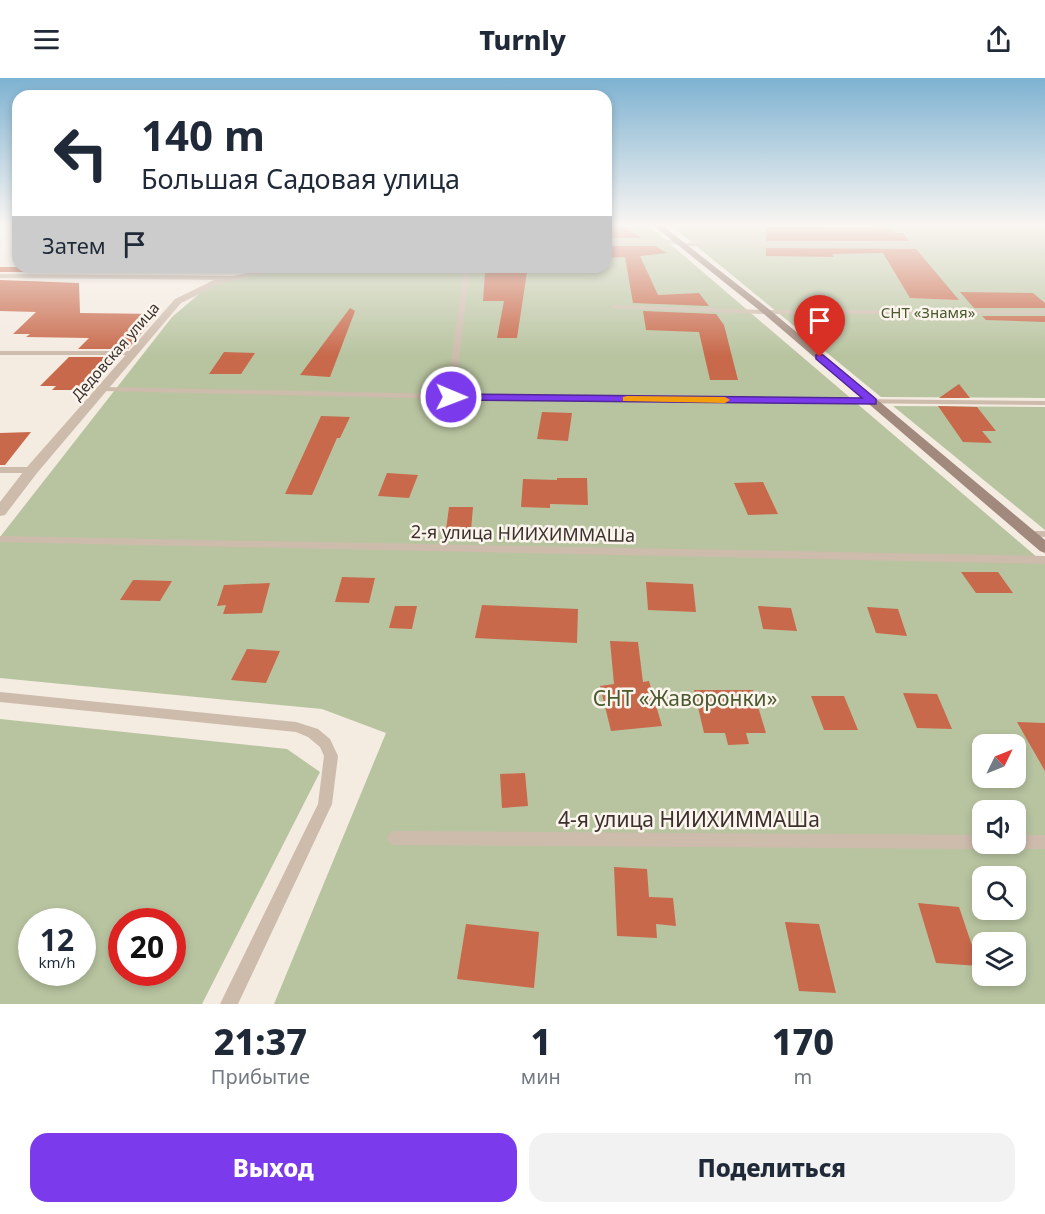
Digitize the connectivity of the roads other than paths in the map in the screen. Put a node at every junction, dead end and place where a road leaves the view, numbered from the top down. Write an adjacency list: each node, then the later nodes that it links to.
1 (713, 269): 7 (street)
2 (259, 273): 5 (street, Дедовская улица)
3 (466, 273): 12 (lane)
4 (0, 276): 5 (lane)
5 (234, 278): 10 (street, Дедовская улица)
6 (614, 307): 7 (lane)
7 (767, 312): 8 (lane); 13 (street)
8 (1045, 312)
9 (0, 353): 10 (lane)
10 (131, 354): 11 (street, Дедовская улица)
11 (102, 389): 12 (lane); 16 (street, Дедовская улица)
12 (451, 397): 13 (lane)
13 (872, 402): 14 (lane); 18 (street)
14 (1045, 403)
15 (0, 470): 16 (lane)
16 (32, 470): 17 (street, Дедовская улица)
17 (0, 512)
18 (1028, 534): 19 (lane); 21 (street)
19 (1045, 534)
20 (0, 539): 22 (lane, 2-я улица НИИХИММАШа)
21 (1045, 548)
22 (1045, 560)
23 (0, 697): 28 (lane)
24 (395, 838): 25 (lane, 4-я улица НИИХИММАШа)
25 (972, 842)
26 (1026, 842): 27 (lane)
27 (1045, 842)
28 (229, 1004)

